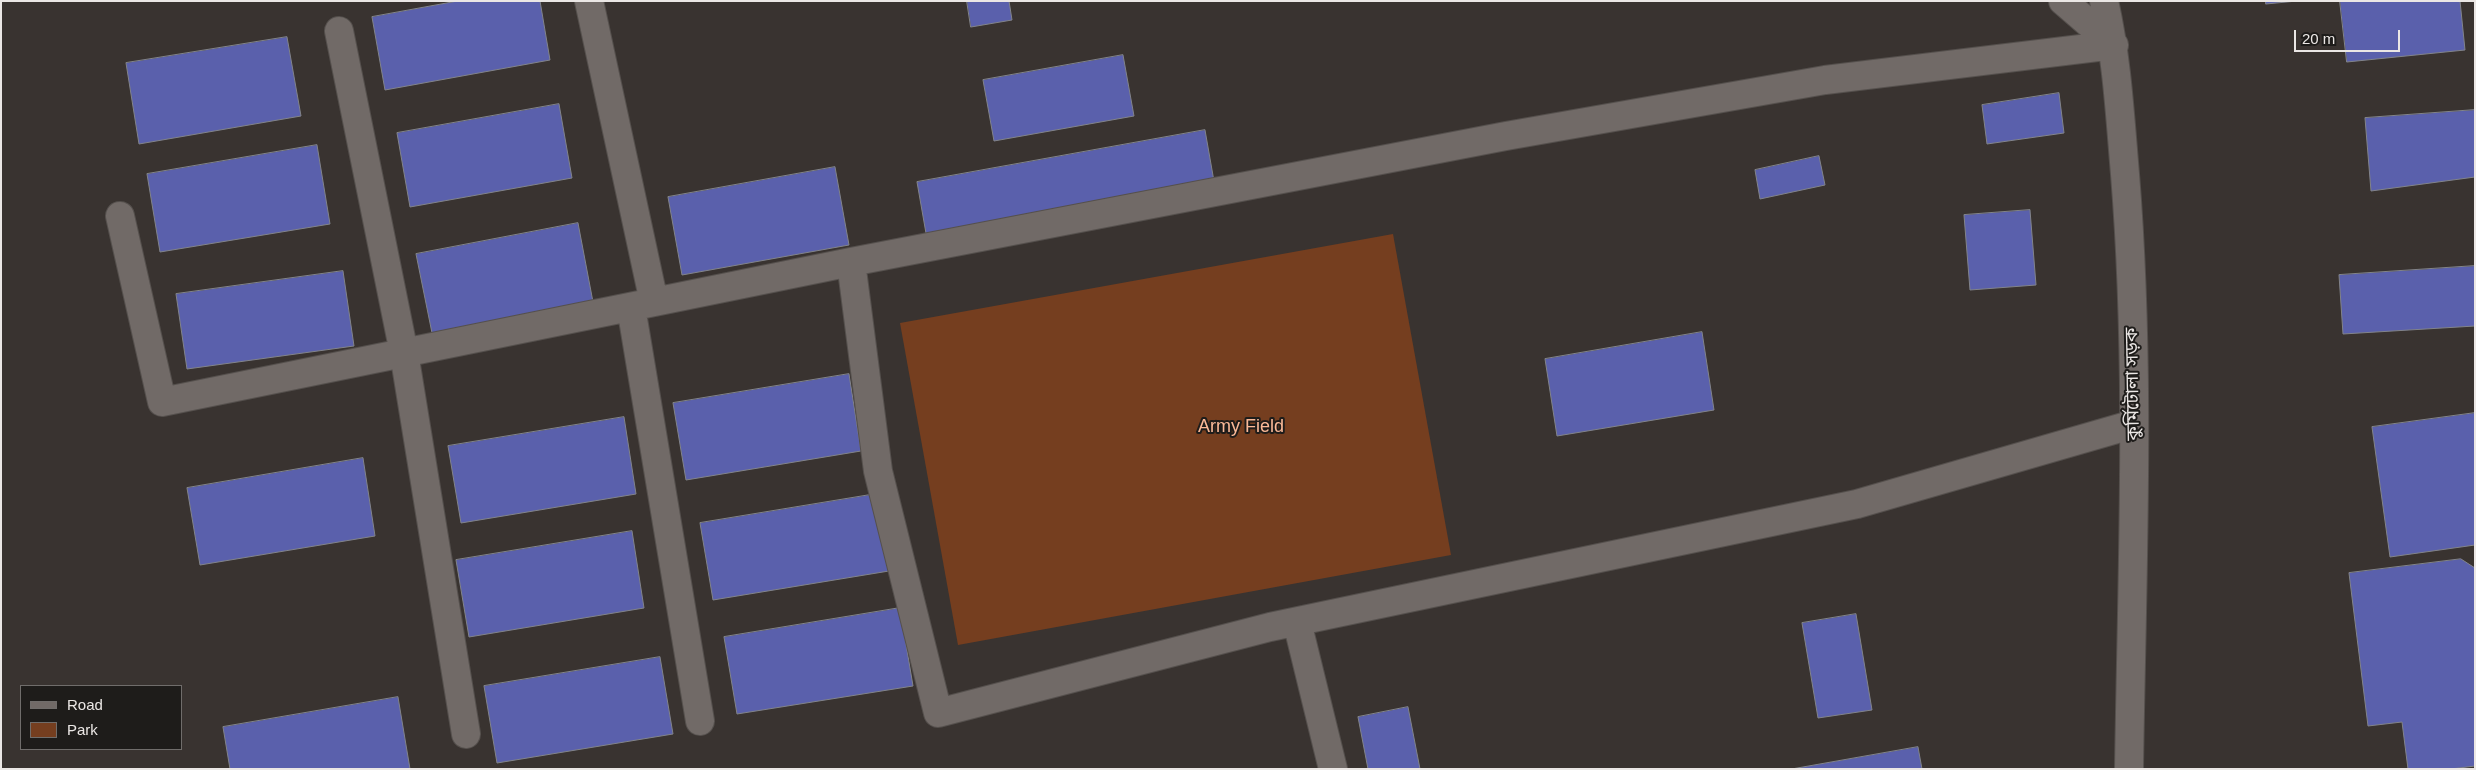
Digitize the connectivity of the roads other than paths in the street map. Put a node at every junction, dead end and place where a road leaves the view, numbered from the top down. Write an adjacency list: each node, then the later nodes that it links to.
1 (589, 1): 8 (street)
2 (2063, 1): 5 (street)
3 (2104, 1): 5 (street, কুর্মিটোলা সড়ক)
4 (339, 31): 9 (street)
5 (2114, 45): 7 (street); 10 (street, কুর্মিটোলা সড়ক)
6 (120, 216): 9 (street)
7 (851, 262): 8 (street); 11 (street)
8 (642, 305): 9 (street); 12 (street)
9 (404, 353): 13 (street)
10 (2134, 424): 11 (street); 15 (street, কুর্মিটোলা সড়ক)
11 (1297, 622): 14 (street)
12 (700, 721)
13 (466, 734)
14 (1333, 769)
15 (2129, 769)

